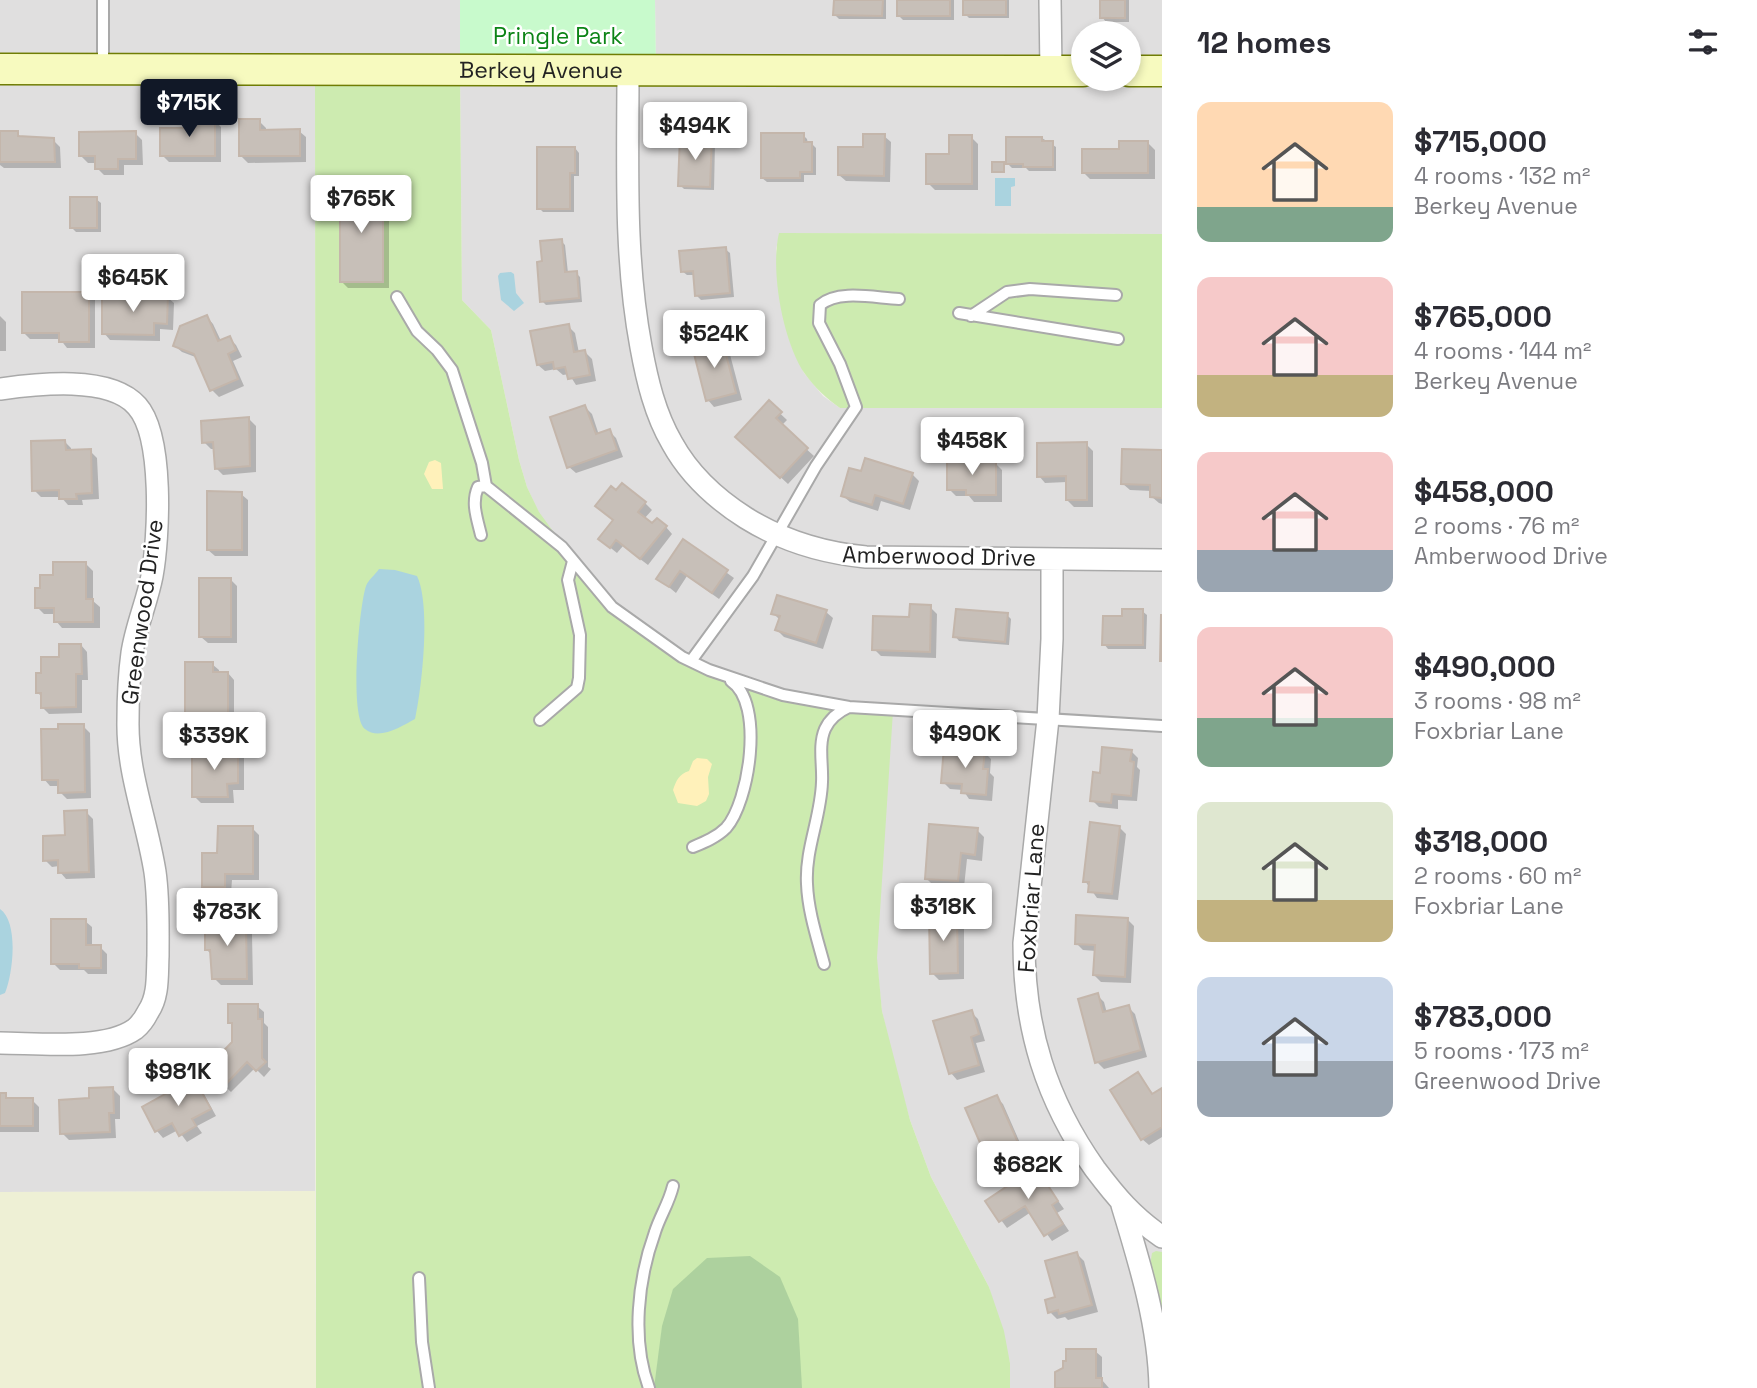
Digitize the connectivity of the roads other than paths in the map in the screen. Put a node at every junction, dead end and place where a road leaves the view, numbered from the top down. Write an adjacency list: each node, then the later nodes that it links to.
1 (103, 0): 4 (lane)
2 (1051, 0): 6 (street)
3 (0, 69): 4 (street, Berkey Avenue)
4 (103, 69): 5 (street, Berkey Avenue)
5 (628, 71): 6 (street, Berkey Avenue); 19 (street, Amberwood Drive)
6 (1051, 71): 7 (street, Berkey Avenue)
7 (1071, 71)
8 (1141, 71): 9 (street)
9 (1162, 71)
10 (1116, 295): 14 (lane)
11 (397, 297): 17 (lane)
12 (900, 299): 19 (lane)
13 (959, 313): 14 (lane)
14 (971, 316): 15 (lane)
15 (1118, 339)
16 (0, 389): 31 (street, Greenwood Drive)
17 (486, 486): 18 (lane); 22 (lane)
18 (481, 534)
19 (776, 534): 20 (street, Amberwood Drive); 23 (lane)
20 (1052, 559): 21 (street, Amberwood Drive); 26 (street, Foxbriar Lane)
21 (1162, 560)
22 (573, 561): 23 (lane); 27 (lane)
23 (691, 662): 24 (lane)
24 (722, 675): 25 (lane); 29 (lane)
25 (849, 707): 26 (lane); 30 (lane)
26 (1048, 719): 28 (lane); 33 (street, Foxbriar Lane)
27 (540, 720)
28 (1162, 726)
29 (693, 847)
30 (824, 964)
31 (0, 1043)
32 (673, 1186): 37 (lane)
33 (1122, 1206): 34 (street, Foxbriar Lane); 38 (street)
34 (1162, 1237)
35 (419, 1278): 36 (lane)
36 (429, 1388)
37 (649, 1388)
38 (1160, 1388)

